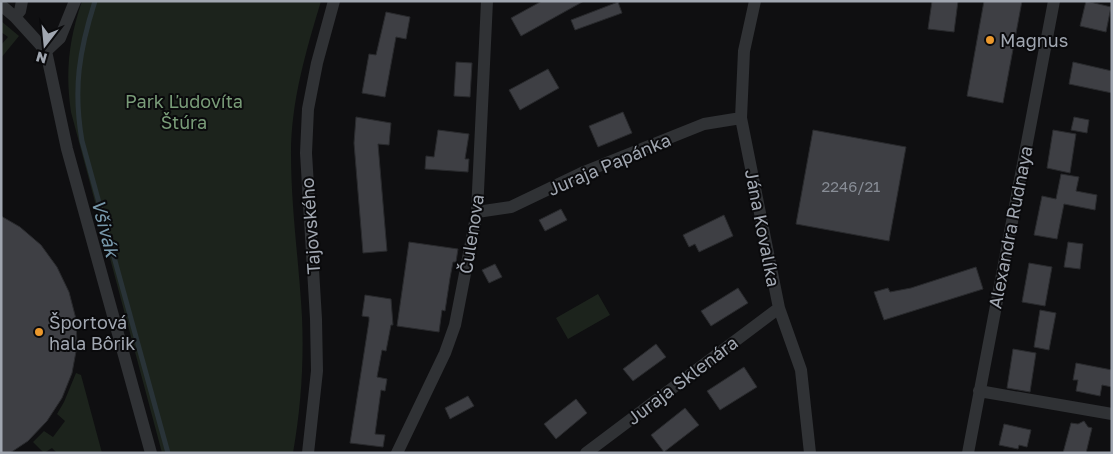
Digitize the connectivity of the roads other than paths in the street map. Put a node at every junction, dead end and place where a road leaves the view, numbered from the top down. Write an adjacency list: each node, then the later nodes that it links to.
1 (22, 1): 8 (street)
2 (75, 1): 9 (street)
3 (334, 1): 16 (street, Tajovského)
4 (487, 1): 11 (street, Čulenova)
5 (755, 1): 10 (street, Jána Kovalíka)
6 (1054, 1): 13 (street, Alexandra Rudnaya)
7 (1, 5): 8 (street)
8 (15, 16): 9 (street)
9 (46, 51): 15 (street)
10 (741, 118): 11 (street, Juraja Papánka); 12 (street, Jána Kovalíka)
11 (477, 212): 17 (street, Čulenova)
12 (779, 308): 18 (street, Juraja Sklenára); 19 (street, Jána Kovalíka)
13 (979, 391): 14 (street); 20 (street, Alexandra Rudnaya)
14 (1112, 414)
15 (151, 453)
16 (308, 453)
17 (397, 453)
18 (586, 453)
19 (810, 453)
20 (968, 453)

